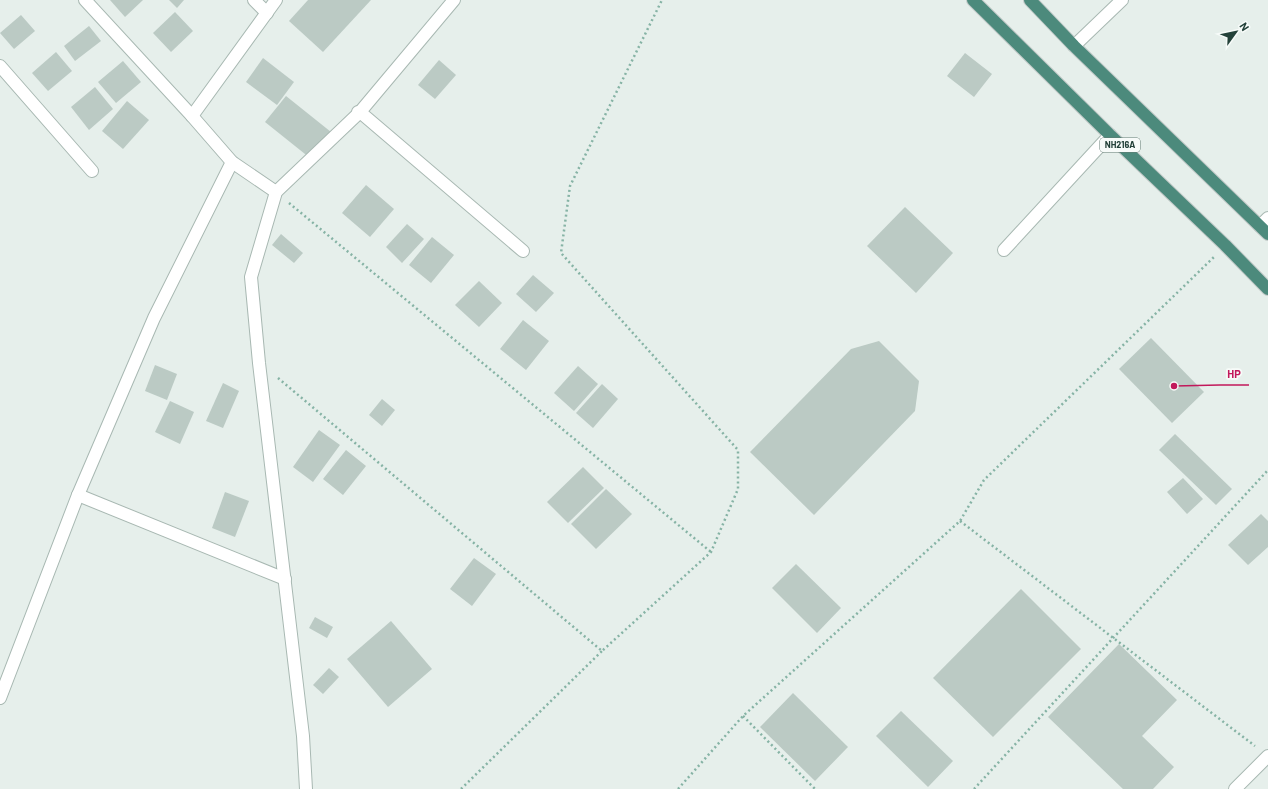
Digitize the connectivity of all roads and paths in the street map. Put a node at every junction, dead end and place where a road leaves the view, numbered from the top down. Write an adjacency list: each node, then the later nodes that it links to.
1 (85, 0): 13 (street)
2 (254, 0): 9 (street)
3 (276, 0): 9 (street)
4 (454, 0): 12 (street)
5 (662, 0): 27 (path)
6 (973, 0): 14 (highway, NH216A)
7 (1030, 0): 10 (highway)
8 (1122, 0): 10 (street)
9 (267, 13): 13 (street)
10 (1074, 46): 18 (highway)
11 (0, 66): 16 (street)
12 (359, 112): 17 (street); 21 (street)
13 (192, 116): 15 (street)
14 (1110, 135): 19 (highway, NH216A); 20 (street)
15 (232, 162): 17 (street); 25 (street)
16 (92, 171)
17 (276, 192): 23 (street); 27 (path)
18 (1265, 226)
19 (1226, 245): 22 (highway, NH216A); 26 (path)
20 (1004, 250)
21 (523, 251)
22 (1268, 289)
23 (259, 363): 28 (street); 30 (path)
24 (1268, 470): 29 (path)
25 (78, 495): 28 (street); 31 (street)
26 (960, 521): 29 (path); 32 (path)
27 (711, 552): 30 (path)
28 (285, 579): 34 (street)
29 (1114, 638): 33 (path); 38 (path)
30 (602, 651): 35 (path)
31 (0, 698)
32 (743, 716): 36 (path); 37 (path)
33 (1268, 756): 39 (street)
34 (306, 789)
35 (461, 789)
36 (678, 789)
37 (815, 789)
38 (974, 789)
39 (1235, 789)

